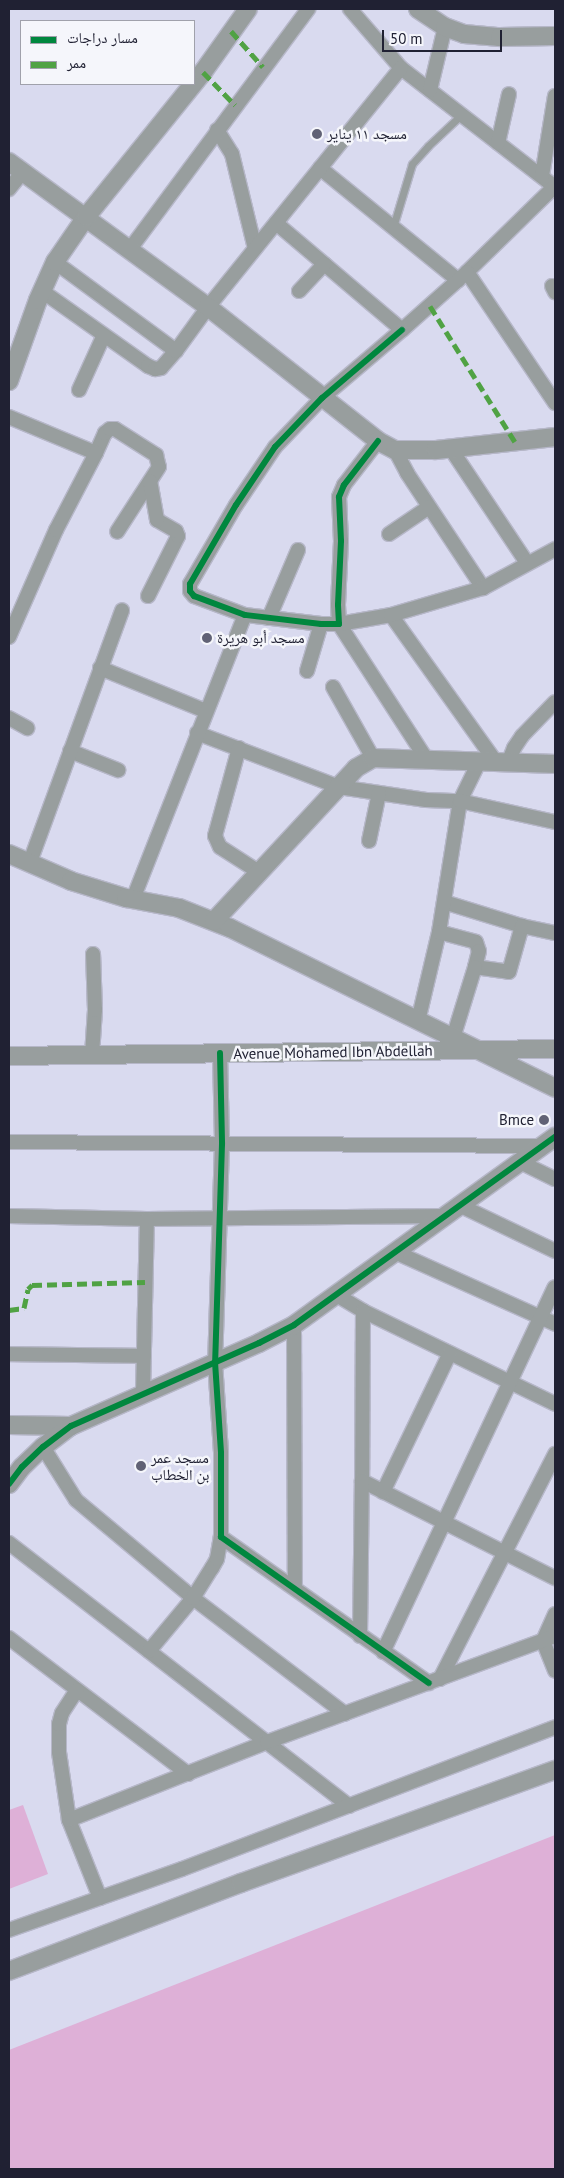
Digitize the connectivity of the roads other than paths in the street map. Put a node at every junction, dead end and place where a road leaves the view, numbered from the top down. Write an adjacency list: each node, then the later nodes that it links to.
1 (248, 9): 8 (street)
2 (308, 9): 14 (street)
3 (350, 9): 7 (street)
4 (418, 9): 5 (street)
5 (444, 27): 6 (street); 10 (street)
6 (555, 36)
7 (401, 68): 10 (street); 17 (street)
8 (195, 82)
9 (193, 85): 21 (street)
10 (430, 90): 13 (street)
11 (509, 94): 15 (street)
12 (555, 96): 18 (street)
13 (462, 115): 15 (street); 23 (lane)
14 (217, 130): 24 (street); 25 (street)
15 (498, 143): 18 (street)
16 (16, 167): 20 (street); 21 (street)
17 (320, 168): 22 (street); 23 (street)
18 (542, 176): 19 (street)
19 (555, 187): 28 (street)
20 (9, 189)
21 (86, 217): 25 (street); 26 (street)
22 (276, 223): 24 (street); 27 (street)
23 (393, 228): 28 (street)
24 (255, 248): 31 (street)
25 (130, 249): 31 (street)
26 (55, 262): 29 (street); 34 (street)
27 (324, 264): 30 (street); 32 (street)
28 (462, 276): 32 (street); 38 (street)
29 (42, 291): 33 (street); 35 (street)
30 (299, 291)
31 (208, 306): 34 (street); 37 (street)
32 (402, 330): 37 (street)
33 (104, 335): 34 (street); 36 (street)
34 (176, 351)
35 (9, 381)
36 (79, 390)
37 (322, 398): 41 (street); 55 (street)
38 (555, 403)
39 (9, 417): 44 (street)
40 (555, 437): 42 (street)
41 (378, 441): 43 (street); 59 (street)
42 (452, 449): 43 (street); 51 (street)
43 (395, 450): 46 (street)
44 (96, 453): 45 (street); 60 (street)
45 (150, 482): 47 (street); 53 (street)
46 (429, 507): 48 (street); 52 (street)
47 (117, 532)
48 (389, 534)
49 (555, 549): 51 (street)
50 (298, 550): 57 (street)
51 (527, 563): 52 (street)
52 (483, 588): 56 (street)
53 (148, 596)
54 (122, 610): 61 (street)
55 (245, 615): 57 (street); 65 (street)
56 (392, 615): 59 (street); 73 (street)
57 (270, 618): 58 (street)
58 (321, 624): 59 (street); 62 (street)
59 (339, 624): 72 (street)
60 (9, 638)
61 (100, 668): 65 (street); 70 (street)
62 (308, 671)
63 (333, 687): 71 (street)
64 (555, 702): 73 (street)
65 (206, 711): 68 (street)
66 (9, 718): 67 (street)
67 (27, 728)
68 (197, 733): 69 (street); 84 (street)
69 (239, 748): 76 (street); 83 (street)
70 (70, 750): 75 (street); 82 (street)
71 (373, 758): 72 (street); 76 (street)
72 (427, 760): 73 (street)
73 (494, 762): 74 (street); 78 (street)
74 (555, 764)
75 (118, 770)
76 (339, 787): 77 (street); 83 (street)
77 (379, 793): 78 (street); 80 (street)
78 (460, 801): 79 (street); 85 (street)
79 (555, 822)
80 (369, 842)
81 (9, 858): 82 (street)
82 (30, 862): 84 (street)
83 (259, 872): 86 (street)
84 (133, 899): 86 (street)
85 (444, 902): 87 (street); 88 (street)
86 (214, 921): 92 (street)
87 (522, 926): 89 (street); 91 (street)
88 (438, 932): 91 (street); 92 (street)
89 (555, 933)
90 (93, 954): 97 (street)
91 (475, 967): 93 (street)
92 (418, 1021): 93 (street)
93 (453, 1038): 95 (street)
94 (555, 1049): 95 (street, Avenue Mohamed Ibn Abdellah)
95 (477, 1050): 96 (street, Avenue Mohamed Ibn Abdellah); 99 (street)
96 (220, 1053): 97 (street, Avenue Mohamed Ibn Abdellah); 102 (street)
97 (92, 1055): 98 (street, Avenue Mohamed Ibn Abdellah)
98 (9, 1056)
99 (555, 1088)
100 (549, 1141): 102 (street); 103 (street)
101 (9, 1142): 102 (street)
102 (222, 1144): 108 (street)
103 (520, 1162): 104 (street); 105 (street)
104 (555, 1179)
105 (461, 1206): 107 (street); 110 (street)
106 (9, 1216): 109 (street)
107 (444, 1216): 108 (street); 111 (street)
108 (220, 1218): 109 (street); 121 (street)
109 (147, 1219): 120 (street)
110 (555, 1251)
111 (395, 1252): 113 (street); 115 (street)
112 (555, 1287): 115 (street)
113 (335, 1294): 114 (street); 117 (street)
114 (364, 1311): 118 (street); 129 (street)
115 (540, 1316): 116 (street); 122 (street)
116 (555, 1324)
117 (294, 1325): 121 (street); 137 (street)
118 (450, 1353): 122 (street); 131 (street)
119 (9, 1354): 120 (street)
120 (144, 1356): 123 (street)
121 (215, 1362): 123 (street); 133 (street)
122 (511, 1382): 124 (street); 132 (street)
123 (143, 1393): 126 (street)
124 (555, 1404)
125 (9, 1425): 126 (street)
126 (71, 1426): 127 (street)
127 (43, 1447): 130 (street); 138 (street)
128 (555, 1454): 135 (street)
129 (362, 1481): 131 (street); 140 (street)
130 (9, 1484)
131 (383, 1492): 132 (street)
132 (443, 1522): 135 (street); 144 (street)
133 (221, 1537): 137 (street); 138 (street)
134 (9, 1543): 143 (street)
135 (506, 1554): 136 (street); 146 (street)
136 (555, 1578)
137 (295, 1586): 140 (street)
138 (192, 1598): 143 (street); 148 (street)
139 (555, 1614): 142 (street)
140 (360, 1636): 144 (street)
141 (9, 1638): 147 (street)
142 (549, 1639): 145 (street); 146 (street)
143 (149, 1651): 150 (street)
144 (383, 1652): 146 (street)
145 (555, 1671)
146 (434, 1681): 148 (street)
147 (77, 1690): 152 (street); 154 (street)
148 (345, 1714): 150 (street)
149 (555, 1727): 153 (street)
150 (267, 1742): 152 (street); 153 (street)
151 (555, 1770): 157 (street)
152 (188, 1774): 154 (street)
153 (349, 1806): 155 (street)
154 (70, 1820): 155 (street)
155 (100, 1898): 156 (street)
156 (9, 1930)
157 (9, 1971)

